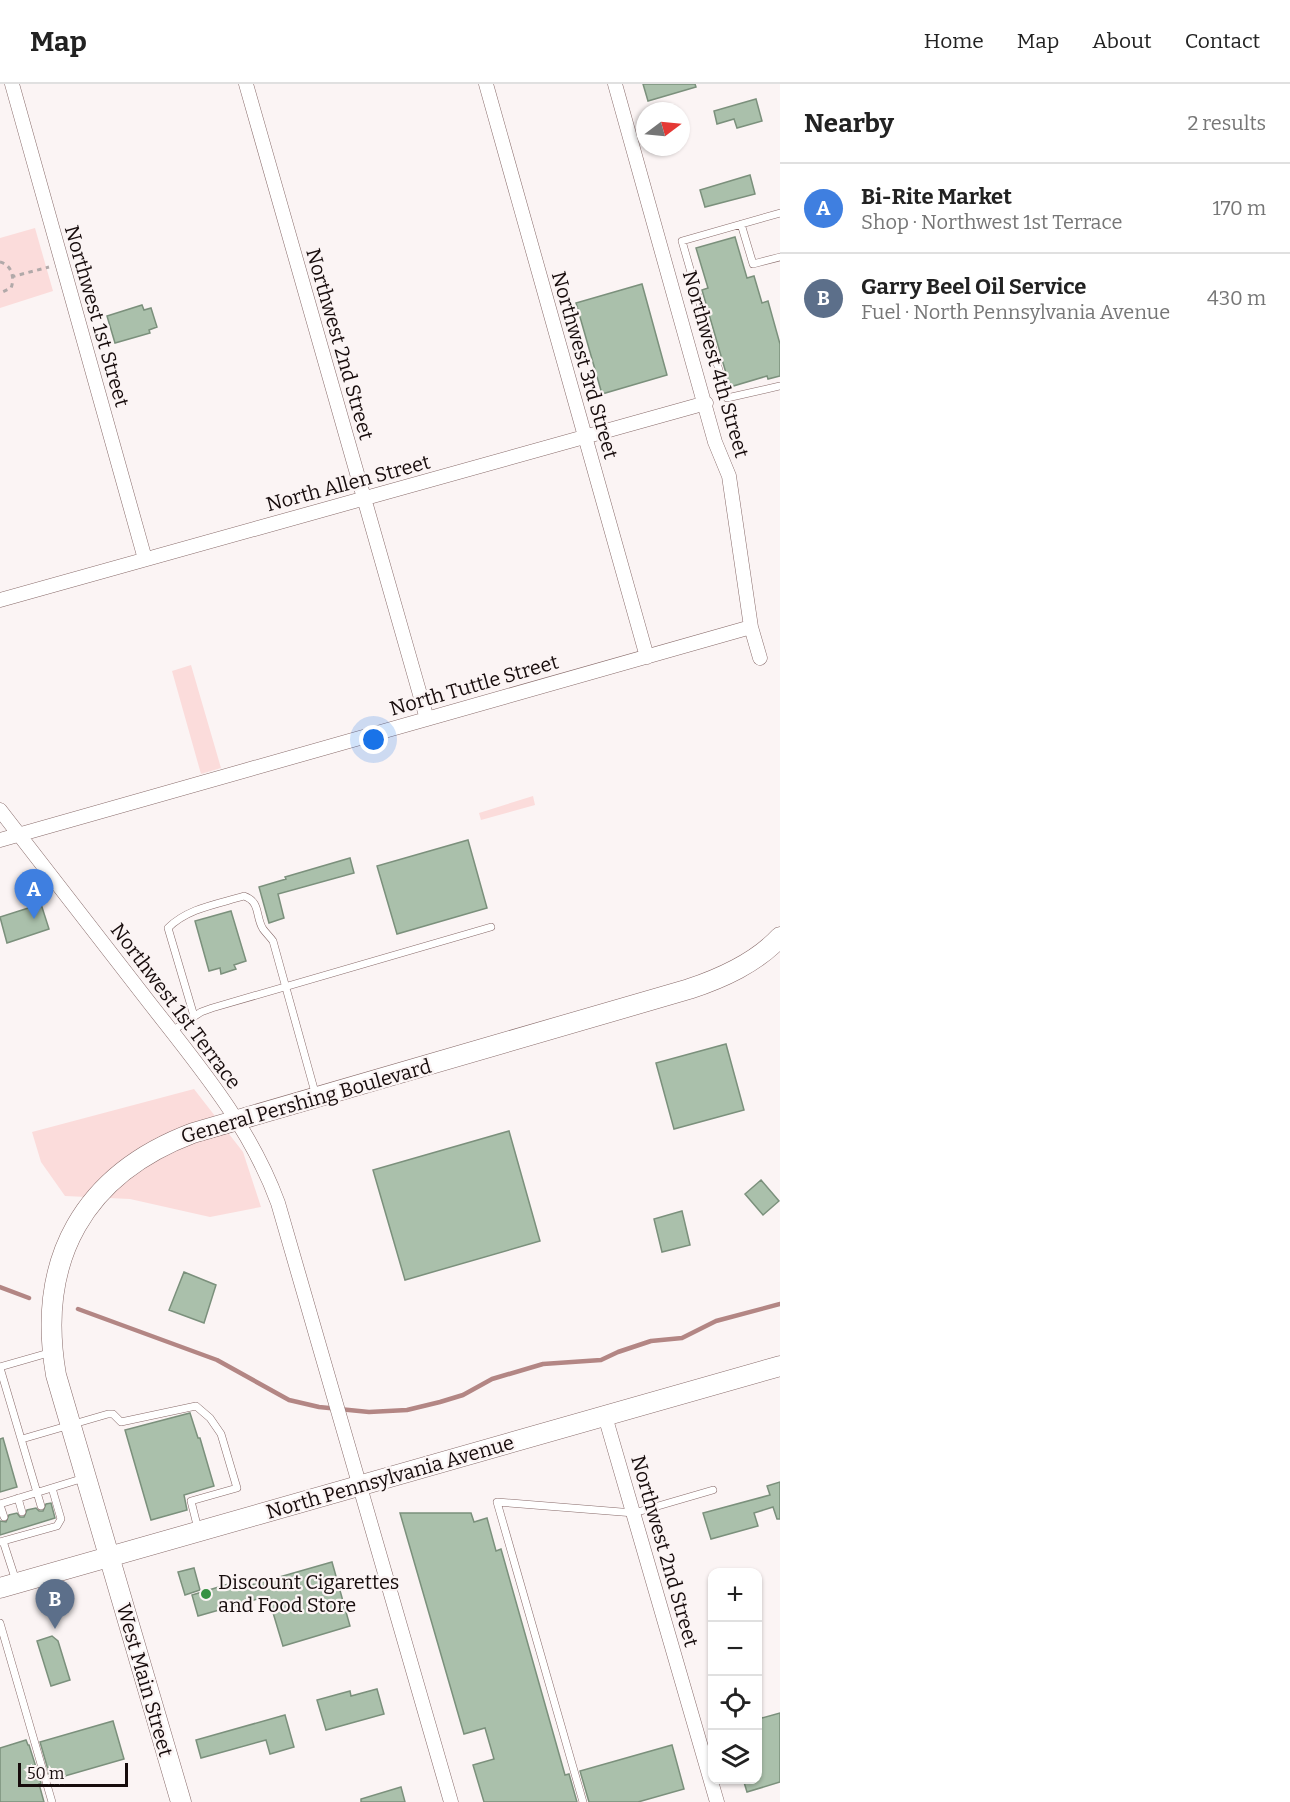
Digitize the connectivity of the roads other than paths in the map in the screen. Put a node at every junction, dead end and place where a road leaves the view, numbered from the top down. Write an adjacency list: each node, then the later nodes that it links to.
1 (12, 84): 12 (street, Northwest 1st Street)
2 (246, 84): 11 (street, Northwest 2nd Street)
3 (486, 84): 10 (street, Northwest 3rd Street)
4 (615, 84): 9 (street, Northwest 4th Street)
5 (780, 213): 6 (lane)
6 (741, 224): 7 (lane); 8 (lane)
7 (780, 257)
8 (780, 386)
9 (706, 404): 10 (street, North Allen Street); 14 (street, Northwest 4th Street)
10 (585, 438): 11 (street, North Allen Street); 15 (street, Northwest 3rd Street)
11 (364, 498): 12 (street, North Allen Street); 17 (street, Northwest 2nd Street)
12 (145, 559): 13 (street, North Allen Street)
13 (0, 600)
14 (752, 627): 15 (street, North Tuttle Street); 16 (street, Northwest 4th Street)
15 (647, 657): 17 (street, North Tuttle Street)
16 (760, 658)
17 (427, 719): 19 (street, North Tuttle Street)
18 (0, 810): 19 (street, Northwest 1st Terrace)
19 (19, 835): 20 (street, North Tuttle Street); 25 (street, Northwest 1st Terrace)
20 (0, 840)
21 (491, 927): 23 (lane)
22 (780, 937): 26 (main road, General Pershing Boulevard)
23 (285, 987): 24 (lane); 24 (lane); 26 (lane)
24 (194, 1017): 25 (lane)
25 (172, 1031): 27 (street, Northwest 1st Terrace)
26 (316, 1097): 27 (main road, General Pershing Boulevard)
27 (237, 1120): 28 (main road, General Pershing Boulevard); 35 (street, Northwest 1st Terrace)
28 (52, 1352): 30 (lane); 32 (main road, General Pershing Boulevard)
29 (780, 1366): 31 (main road, North Pennsylvania Avenue)
30 (0, 1367): 33 (lane)
31 (605, 1416): 35 (main road, North Pennsylvania Avenue); 43 (street, Northwest 2nd Street)
32 (71, 1425): 33 (lane); 34 (main road, General Pershing Boulevard); 47 (lane)
33 (21, 1439): 38 (lane)
34 (86, 1477): 36 (lane); 49 (main road, General Pershing Boulevard)
35 (359, 1486): 47 (main road, North Pennsylvania Avenue); 54 (street)
36 (52, 1488): 38 (lane); 46 (lane)
37 (713, 1490): 43 (lane)
38 (37, 1492): 39 (lane); 41 (lane)
39 (18, 1498): 40 (lane); 42 (lane)
40 (0, 1504): 44 (lane)
41 (41, 1506)
42 (22, 1512)
43 (633, 1513): 55 (lane); 56 (street, Northwest 2nd Street)
44 (4, 1517)
45 (45, 1521): 46 (lane)
46 (47, 1529): 48 (lane)
47 (199, 1532): 49 (main road, North Pennsylvania Avenue)
48 (6, 1539): 50 (lane)
49 (110, 1557): 50 (main road, North Pennsylvania Avenue); 53 (main road, West Main Street)
50 (8, 1586)
51 (0, 1623): 52 (lane)
52 (52, 1802)
53 (181, 1802)
54 (451, 1802)
55 (583, 1802)
56 (717, 1802)

